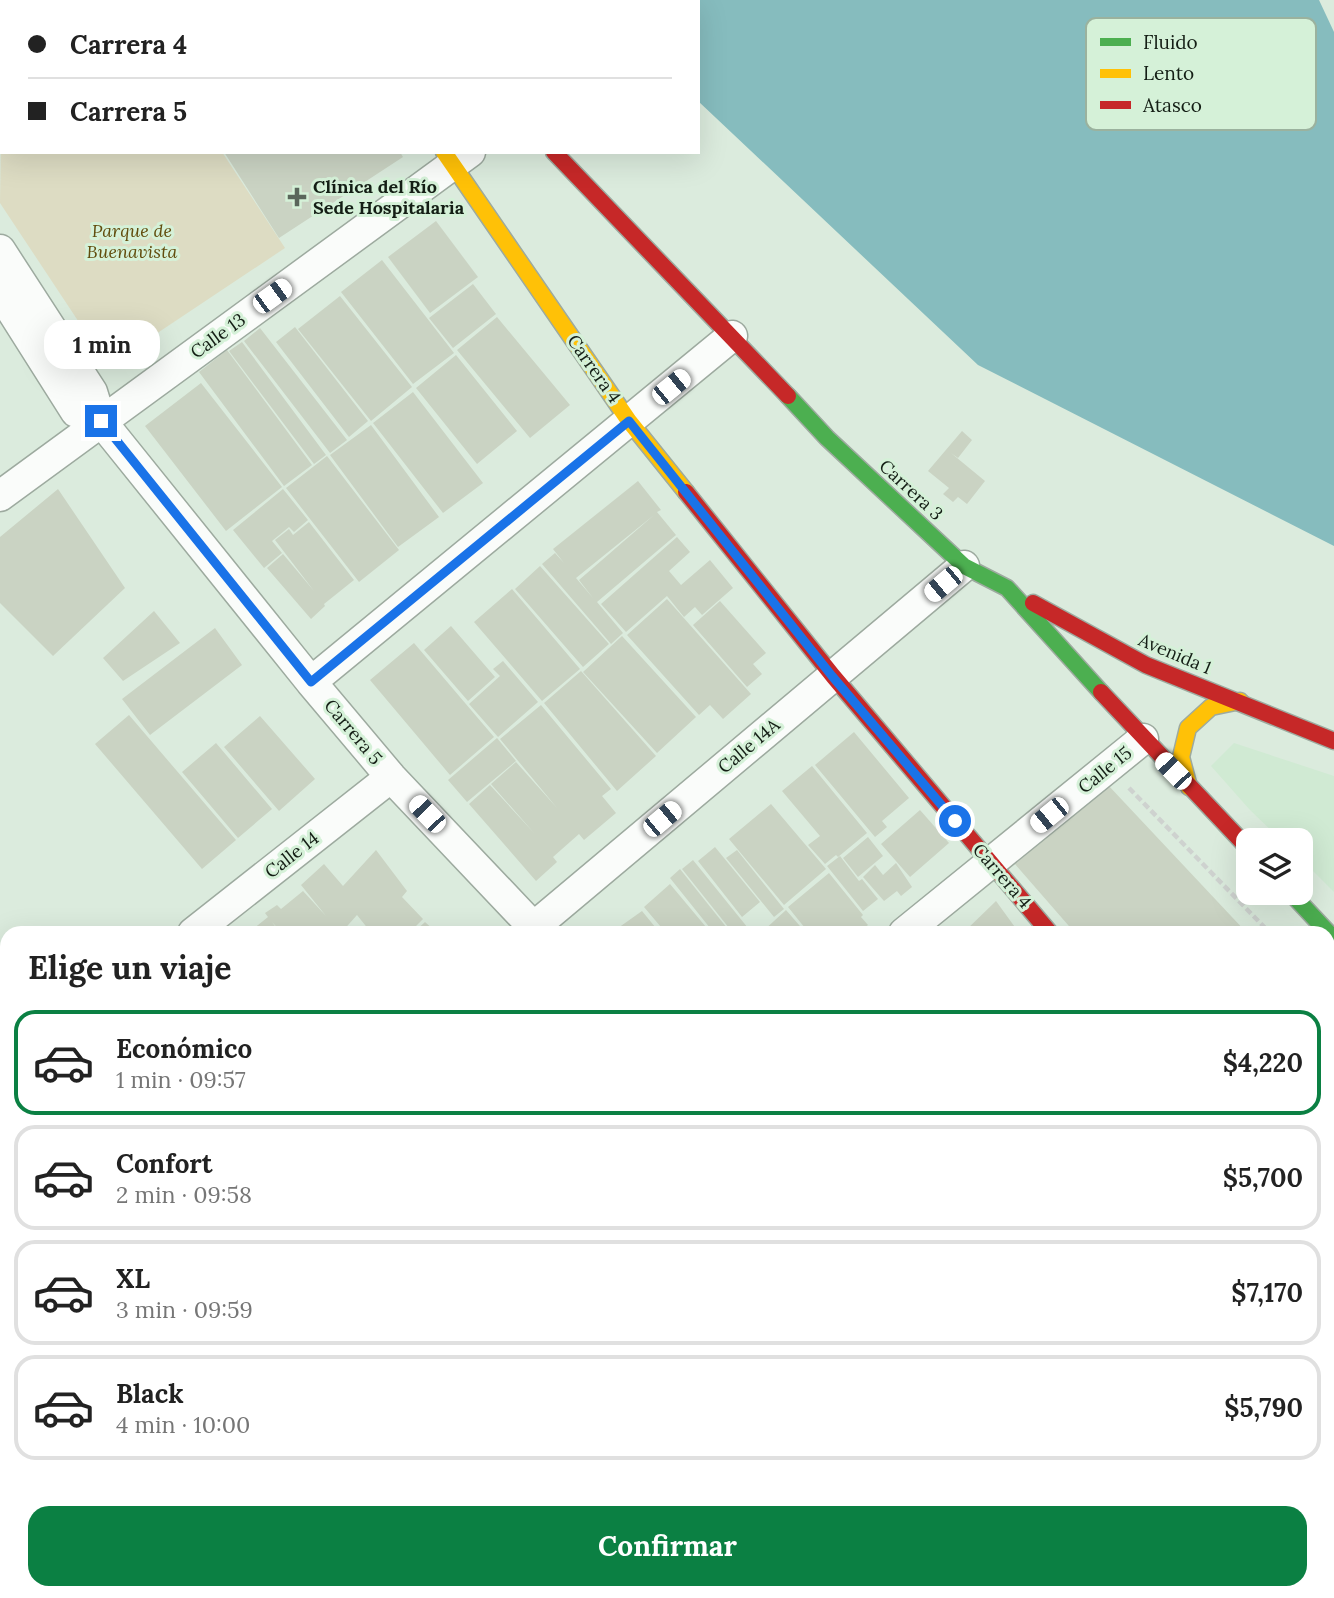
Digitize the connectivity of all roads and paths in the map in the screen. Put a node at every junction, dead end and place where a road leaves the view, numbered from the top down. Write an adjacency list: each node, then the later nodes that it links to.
1 (556, 154): 5 (street, Carrera 3)
2 (456, 157): 6 (street, Calle 13); 7 (street, Carrera 4)
3 (0, 250): 6 (street, Carrera 5)
4 (0, 292): 6 (street, Carrera 5)
5 (733, 336): 7 (street); 9 (street, Carrera 3)
6 (101, 421): 8 (street, Calle 13); 12 (street, Carrera 5)
7 (629, 421): 11 (street, Carrera 4); 12 (street)
8 (0, 496)
9 (964, 566): 10 (street, Carrera 3); 11 (street, Calle 14A)
10 (1007, 588): 13 (street, Avenida 1); 14 (street, Carrera 3)
11 (832, 676): 20 (street, Carrera 4); 24 (street, Calle 14A)
12 (311, 682): 17 (street, Carrera 5)
13 (1240, 701): 15 (street, Avenida 1); 18 (street)
14 (1143, 739): 16 (street, Calle 15); 18 (street, Carrera 3)
15 (1334, 741)
16 (1109, 767): 20 (street, Calle 15); 27 (path)
17 (391, 777): 22 (street, Calle 14); 23 (street, Carrera 5)
18 (1189, 787): 19 (street, Carrera 3)
19 (1236, 836)
20 (990, 863): 25 (street, Calle 15); 26 (street, Carrera 4)
21 (1302, 905): 28 (street)
22 (202, 926)
23 (533, 926)
24 (542, 926)
25 (913, 926)
26 (1044, 926)
27 (1262, 926)
28 (1322, 926)

